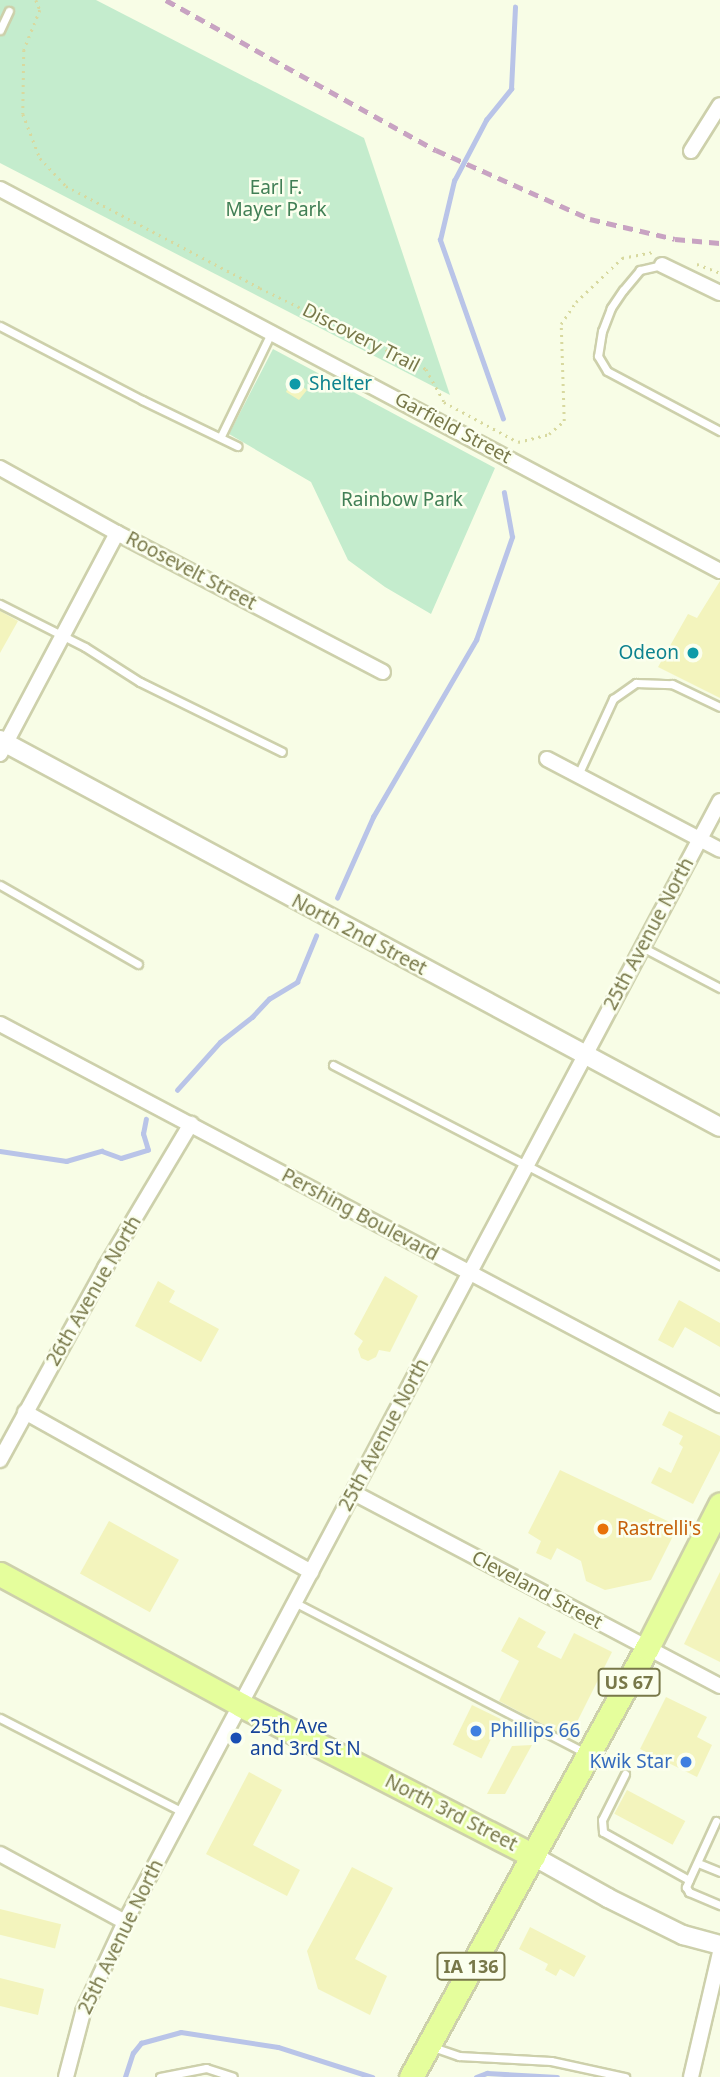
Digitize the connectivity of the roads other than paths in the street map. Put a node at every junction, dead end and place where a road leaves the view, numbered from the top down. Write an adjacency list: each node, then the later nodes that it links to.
1 (9, 11): 2 (lane)
2 (0, 30)
3 (720, 105): 4 (street)
4 (691, 151)
5 (0, 189): 9 (street, Garfield Street)
6 (660, 259): 7 (street); 10 (lane)
7 (720, 293)
8 (0, 326): 11 (lane)
9 (271, 332): 11 (lane); 15 (street, Garfield Street)
10 (720, 431)
11 (221, 436): 12 (lane)
12 (237, 446)
13 (0, 468): 14 (street, Roosevelt Street)
14 (117, 533): 17 (street); 18 (street, Roosevelt Street)
15 (720, 571)
16 (0, 604): 17 (lane)
17 (62, 636): 20 (street); 21 (lane)
18 (383, 672)
19 (720, 707): 23 (lane)
20 (2, 746): 32 (street, North 2nd Street)
21 (282, 752)
22 (547, 759): 23 (street)
23 (578, 775): 25 (street)
24 (720, 801): 25 (street, 25th Avenue North)
25 (699, 839): 26 (street); 28 (street, 25th Avenue North)
26 (720, 850)
27 (0, 885): 29 (lane)
28 (642, 947): 30 (lane); 32 (street, 25th Avenue North)
29 (138, 964)
30 (720, 988)
31 (0, 1024): 34 (street, Pershing Boulevard)
32 (584, 1055): 35 (street, North 2nd Street); 36 (street, 25th Avenue North)
33 (333, 1065): 36 (lane)
34 (191, 1124): 38 (street, Pershing Boulevard); 40 (street, 26th Avenue North)
35 (720, 1127)
36 (526, 1164): 37 (lane); 38 (street, 25th Avenue North)
37 (720, 1266)
38 (470, 1273): 39 (street, Pershing Boulevard); 43 (street, 25th Avenue North)
39 (720, 1405)
40 (25, 1412): 41 (street, 26th Avenue North); 45 (street)
41 (4, 1441): 42 (street, 26th Avenue North)
42 (0, 1460)
43 (354, 1493): 45 (street, 25th Avenue North); 48 (street, Cleveland Street)
44 (720, 1505): 48 (main road, US 67)
45 (311, 1572): 47 (street, 25th Avenue North)
46 (0, 1574): 50 (main road, North 3rd Street)
47 (294, 1602): 50 (street, 25th Avenue North); 52 (lane)
48 (647, 1648): 49 (street, Cleveland Street); 52 (main road, US 67)
49 (720, 1686)
50 (241, 1705): 54 (street, 25th Avenue North); 57 (main road, North 3rd Street)
51 (0, 1718): 54 (lane)
52 (588, 1755): 57 (main road, US 67)
53 (625, 1774): 60 (lane)
54 (184, 1812): 62 (street, 25th Avenue North)
55 (716, 1821): 58 (lane)
56 (0, 1854): 62 (street)
57 (533, 1856): 63 (street, North 3rd Street); 65 (main road, IA 136)
58 (698, 1863): 59 (lane); 60 (lane)
59 (720, 1872)
60 (689, 1881): 61 (lane)
61 (720, 1905)
62 (125, 1922): 67 (street, 25th Avenue North)
63 (720, 1945)
64 (720, 1952): 72 (street)
65 (430, 2046): 70 (main road, IA 136); 71 (lane)
66 (216, 2074): 68 (lane); 69 (lane)
67 (66, 2077)
68 (160, 2077)
69 (233, 2077)
70 (411, 2077)
71 (625, 2077)
72 (691, 2077)

